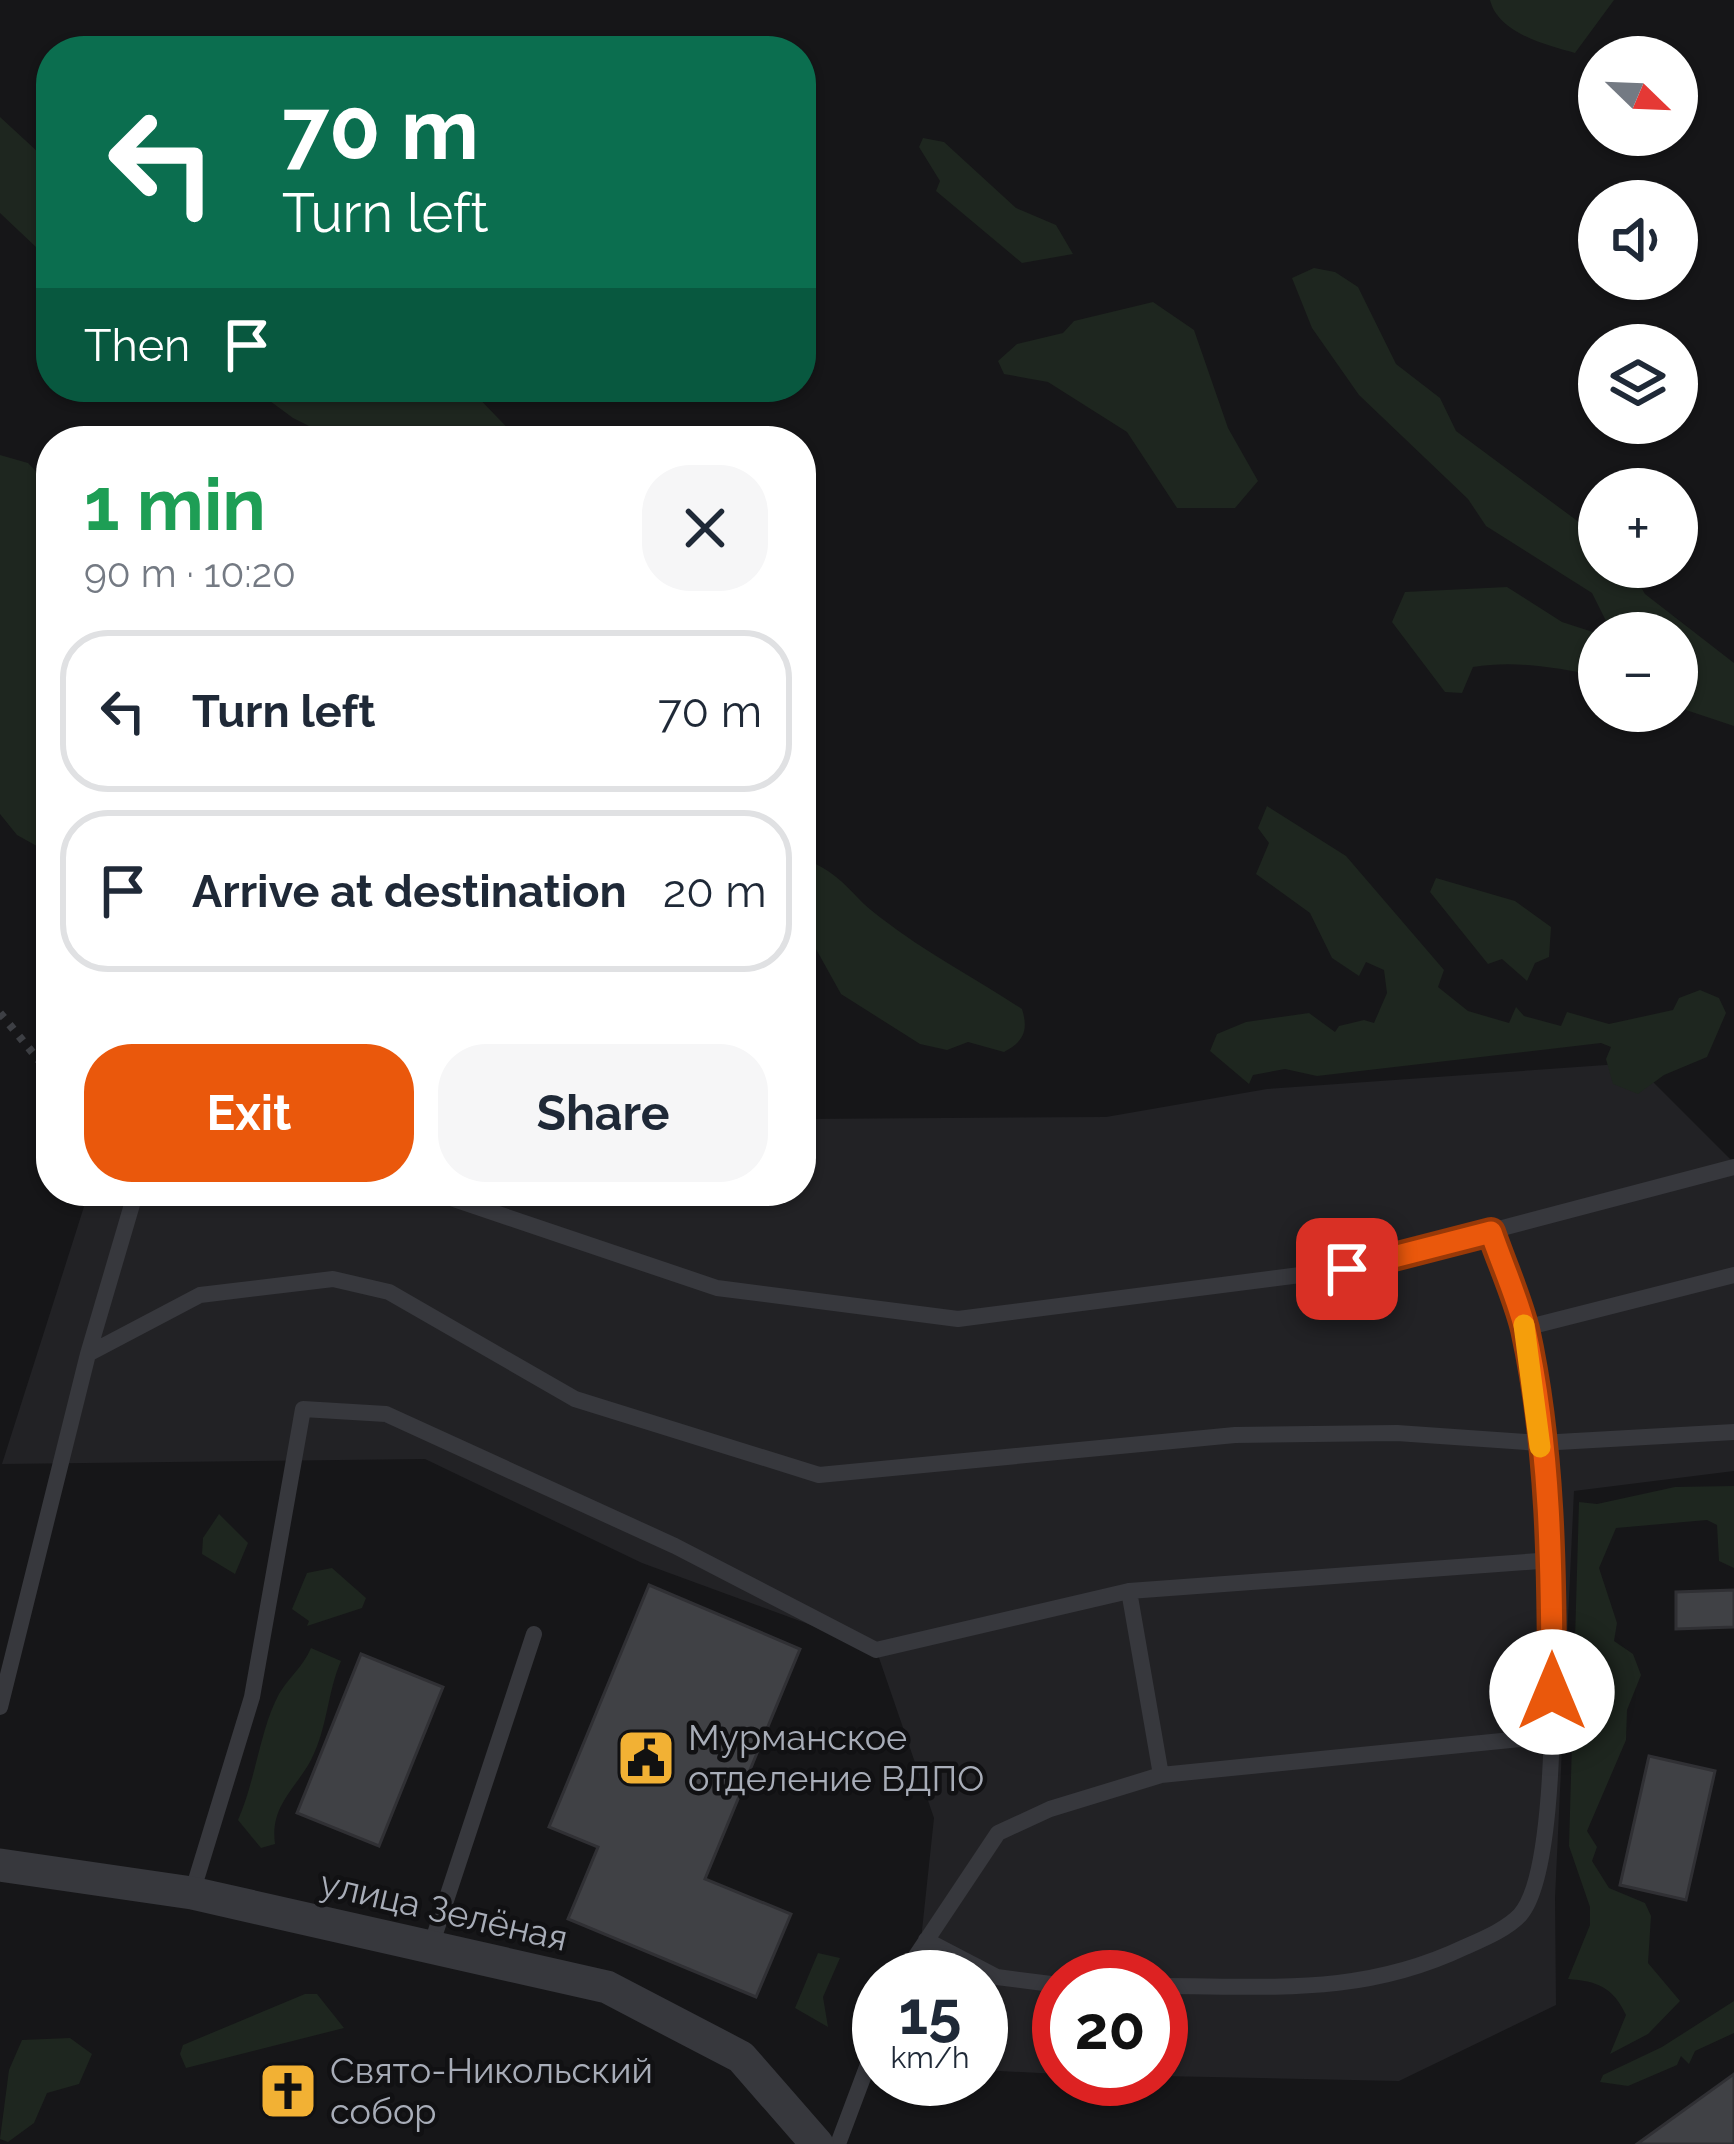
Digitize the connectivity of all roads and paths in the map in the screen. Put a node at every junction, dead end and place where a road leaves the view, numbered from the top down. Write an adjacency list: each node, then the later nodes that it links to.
1 (0, 1012): 2 (path)
2 (36, 1056)
3 (1734, 1166): 6 (lane)
4 (132, 1206): 9 (lane)
5 (474, 1206): 6 (lane)
6 (1491, 1232): 8 (lane)
7 (1734, 1275): 8 (lane)
8 (1525, 1328): 11 (lane)
9 (88, 1354): 11 (lane); 15 (lane)
10 (1734, 1432): 11 (lane)
11 (1540, 1443): 12 (lane)
12 (1553, 1560): 13 (lane); 16 (lane)
13 (1129, 1591): 17 (lane); 19 (lane)
14 (534, 1634): 21 (lane)
15 (0, 1707)
16 (1551, 1736): 17 (lane); 24 (lane)
17 (1161, 1775): 20 (lane)
18 (0, 1865): 19 (street, улица Зелёная)
19 (192, 1893): 21 (street, улица Зелёная)
20 (926, 1940): 22 (lane); 23 (lane)
21 (431, 1946): 26 (street, улица Зелёная)
22 (920, 1950)
23 (1032, 1982)
24 (1188, 1986)
25 (852, 2106): 27 (lane)
26 (817, 2144)
27 (838, 2144)

